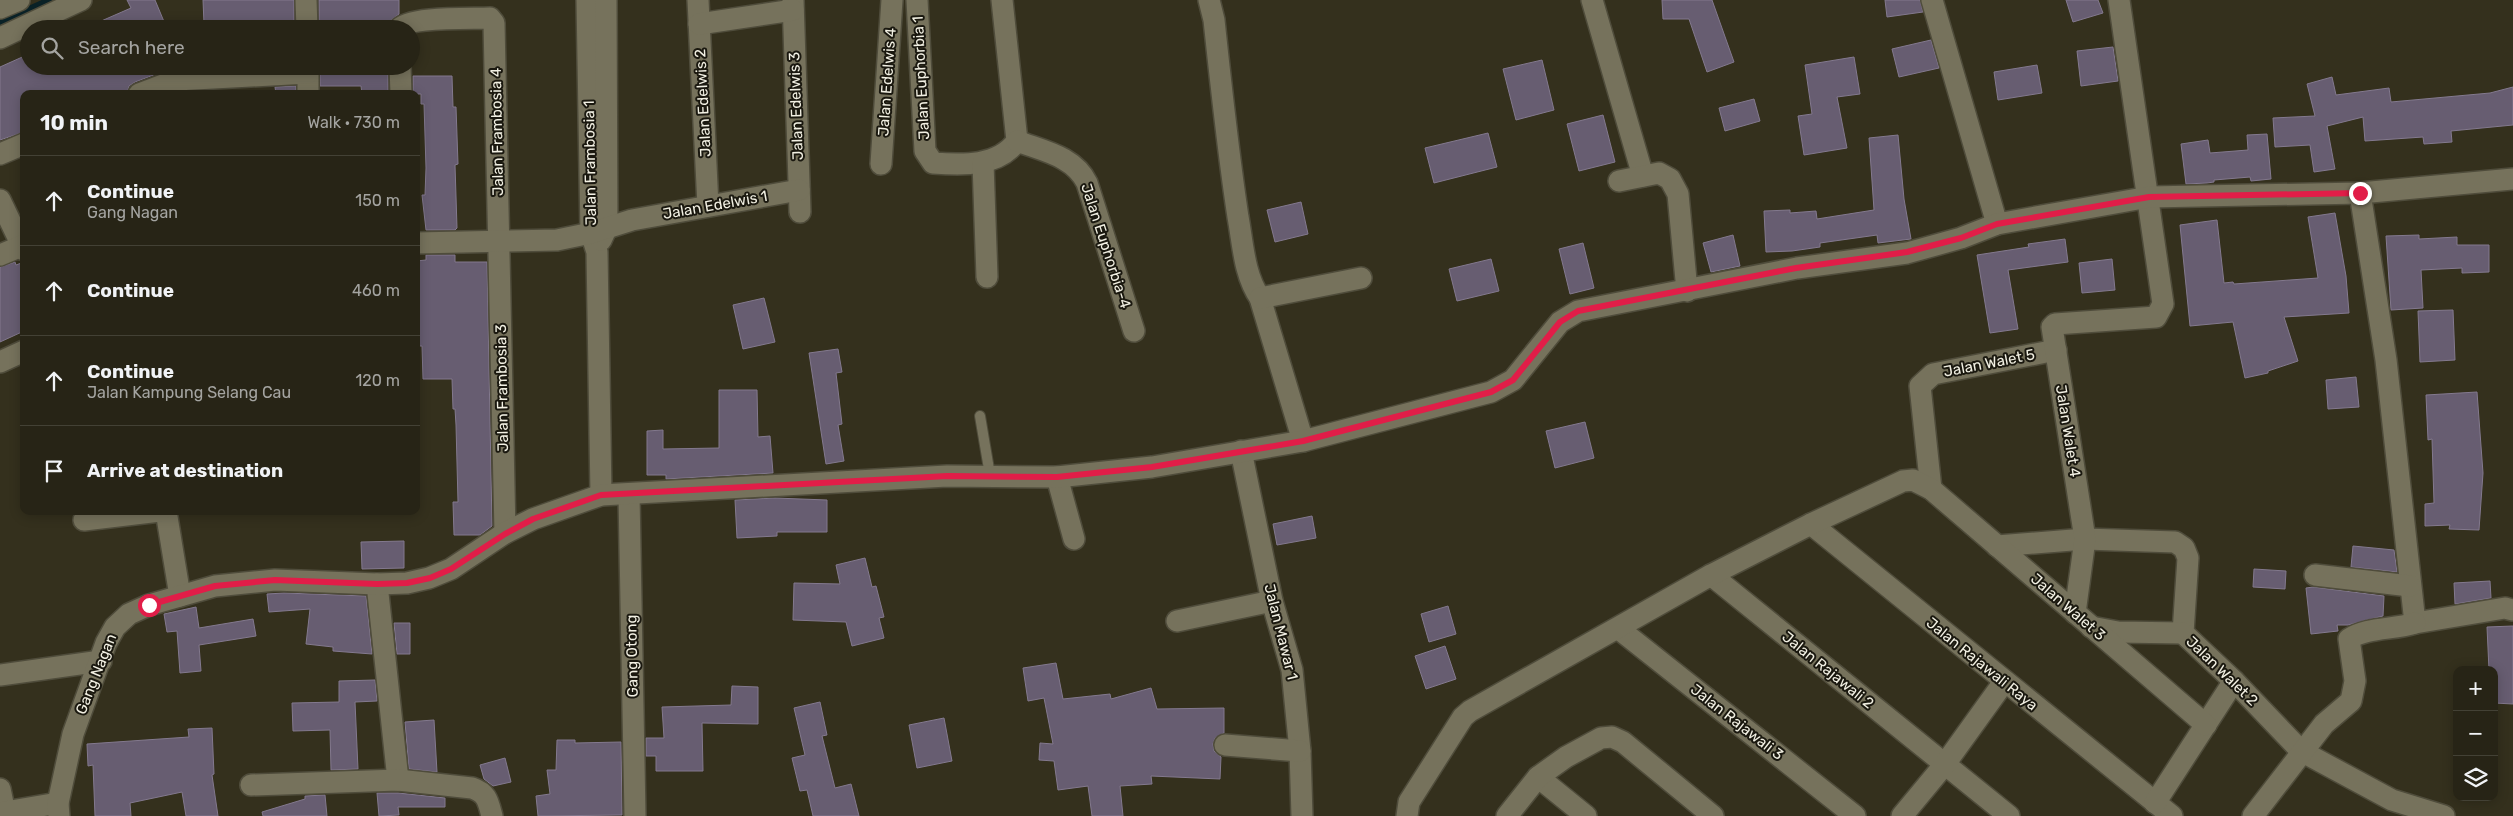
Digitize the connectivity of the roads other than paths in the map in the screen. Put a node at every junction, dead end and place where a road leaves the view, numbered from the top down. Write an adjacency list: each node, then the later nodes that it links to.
1 (19, 0): 15 (street)
2 (81, 0): 16 (street)
3 (306, 0): 17 (street)
4 (587, 0): 41 (street, Jalan Frambosia 1)
5 (606, 0): 41 (street, Jalan Frambosia 1)
6 (698, 0): 19 (street, Jalan Edelwis 2)
7 (892, 0): 30 (street, Jalan Edelwis 4)
8 (917, 0): 29 (street, Jalan Euphorbia 1)
9 (1002, 0): 26 (street)
10 (1209, 0): 50 (street)
11 (1592, 0): 31 (street)
12 (1932, 0): 40 (street)
13 (2119, 0): 36 (street)
14 (793, 5): 19 (street); 34 (street, Jalan Edelwis 3)
15 (0, 8)
16 (38, 20)
17 (306, 20)
18 (420, 21): 43 (street, Jalan Frambosia 4)
19 (699, 24): 38 (street, Jalan Edelwis 2)
20 (20, 29): 21 (street)
21 (0, 38)
22 (400, 75): 25 (street)
23 (308, 78): 24 (street)
24 (150, 90)
25 (401, 90)
26 (1017, 141): 29 (street); 51 (street, Jalan Euphorbia-4)
27 (20, 146): 28 (street)
28 (0, 154)
29 (983, 163): 47 (street)
30 (881, 164)
31 (1643, 176): 33 (street); 49 (street)
32 (2513, 179): 35 (street, Gang Nagan)
33 (1619, 181)
34 (799, 190): 38 (street, Jalan Edelwis 1); 39 (street, Jalan Edelwis 3)
35 (2360, 193): 36 (street, Gang Nagan); 74 (street)
36 (2149, 197): 40 (street, Gang Nagan); 52 (street, Jalan Walet 4)
37 (0, 200): 42 (street)
38 (708, 206): 41 (street, Jalan Edelwis 1)
39 (800, 212)
40 (1997, 224): 49 (street, Gang Nagan)
41 (598, 237): 43 (street, Jalan Edelwis 1); 61 (street)
42 (20, 241)
43 (499, 242): 44 (street, Jalan Edelwis 1); 67 (street, Jalan Frambosia 3)
44 (420, 243)
45 (20, 248): 46 (street)
46 (0, 255)
47 (987, 277)
48 (1361, 278): 50 (street)
49 (1687, 291): 56 (street, Gang Nagan)
50 (1260, 298): 56 (street)
51 (1134, 331)
52 (2056, 350): 60 (street, Jalan Walet 5); 68 (street, Jalan Walet 4)
53 (20, 353): 54 (street)
54 (0, 362)
55 (980, 416): 58 (lane)
56 (1303, 441): 57 (street, Gang Nagan)
57 (1241, 451): 59 (street, Gang Nagan); 76 (street, Jalan Mawar 1)
58 (990, 475): 59 (street, Gang Nagan); 62 (street, Gang Nagan)
59 (1057, 477): 69 (street)
60 (1931, 489): 66 (street); 70 (street, Jalan Walet 3)
61 (601, 495): 62 (street, Gang Nagan); 67 (street, Gang Nagan)
62 (629, 495): 102 (street, Gang Otong)
63 (126, 515): 65 (street)
64 (167, 515): 75 (street)
65 (84, 520)
66 (1811, 524): 71 (street); 87 (street, Jalan Rajawali Raya)
67 (505, 534): 73 (street, Gang Nagan)
68 (2084, 538): 70 (street, Jalan Walet 2); 78 (street, Jalan Walet 4); 83 (street, Jalan Walet 2)
69 (1074, 539)
70 (1997, 546): 78 (street, Jalan Walet 3)
71 (1711, 575): 82 (street); 92 (street, Jalan Rajawali 2)
72 (2315, 575): 74 (street)
73 (377, 584): 75 (street, Gang Nagan); 94 (street)
74 (2410, 586): 80 (street)
75 (180, 596): 84 (street, Gang Nagan)
76 (1272, 601): 79 (street); 90 (street, Jalan Mawar 1)
77 (2513, 610): 80 (street)
78 (2075, 613): 81 (street, Jalan Walet 3)
79 (1177, 621)
80 (2415, 623): 91 (street)
81 (2091, 627): 83 (street); 88 (street, Jalan Walet 3)
82 (1619, 629): 104 (street); 108 (street, Jalan Rajawali 3)
83 (2183, 633): 86 (street, Jalan Walet 2)
84 (101, 661): 85 (street); 99 (street, Gang Nagan)
85 (0, 675)
86 (2234, 681): 88 (street); 91 (street, Jalan Walet 2)
87 (2004, 682): 92 (street); 97 (street, Jalan Rajawali Raya)
88 (2206, 725): 97 (street)
89 (1225, 745): 90 (street)
90 (1300, 750): 103 (street, Jalan Mawar 1)
91 (2301, 751): 98 (street, Jalan Walet 2); 112 (street)
92 (1945, 764): 109 (street); 110 (street, Jalan Rajawali 2)
93 (1538, 777): 105 (street); 106 (street); 107 (street)
94 (398, 780): 95 (street); 101 (street)
95 (251, 785)
96 (0, 790): 100 (street)
97 (2155, 803): 111 (street, Jalan Rajawali Raya)
98 (2386, 808): 113 (street, Jalan Walet 2)
99 (59, 809): 100 (street)
100 (3, 813)
101 (492, 816)
102 (635, 816)
103 (1302, 816)
104 (1407, 816)
105 (1507, 816)
106 (1586, 816)
107 (1713, 816)
108 (1855, 816)
109 (1902, 816)
110 (2008, 816)
111 (2172, 816)
112 (2253, 816)
113 (2444, 816)

